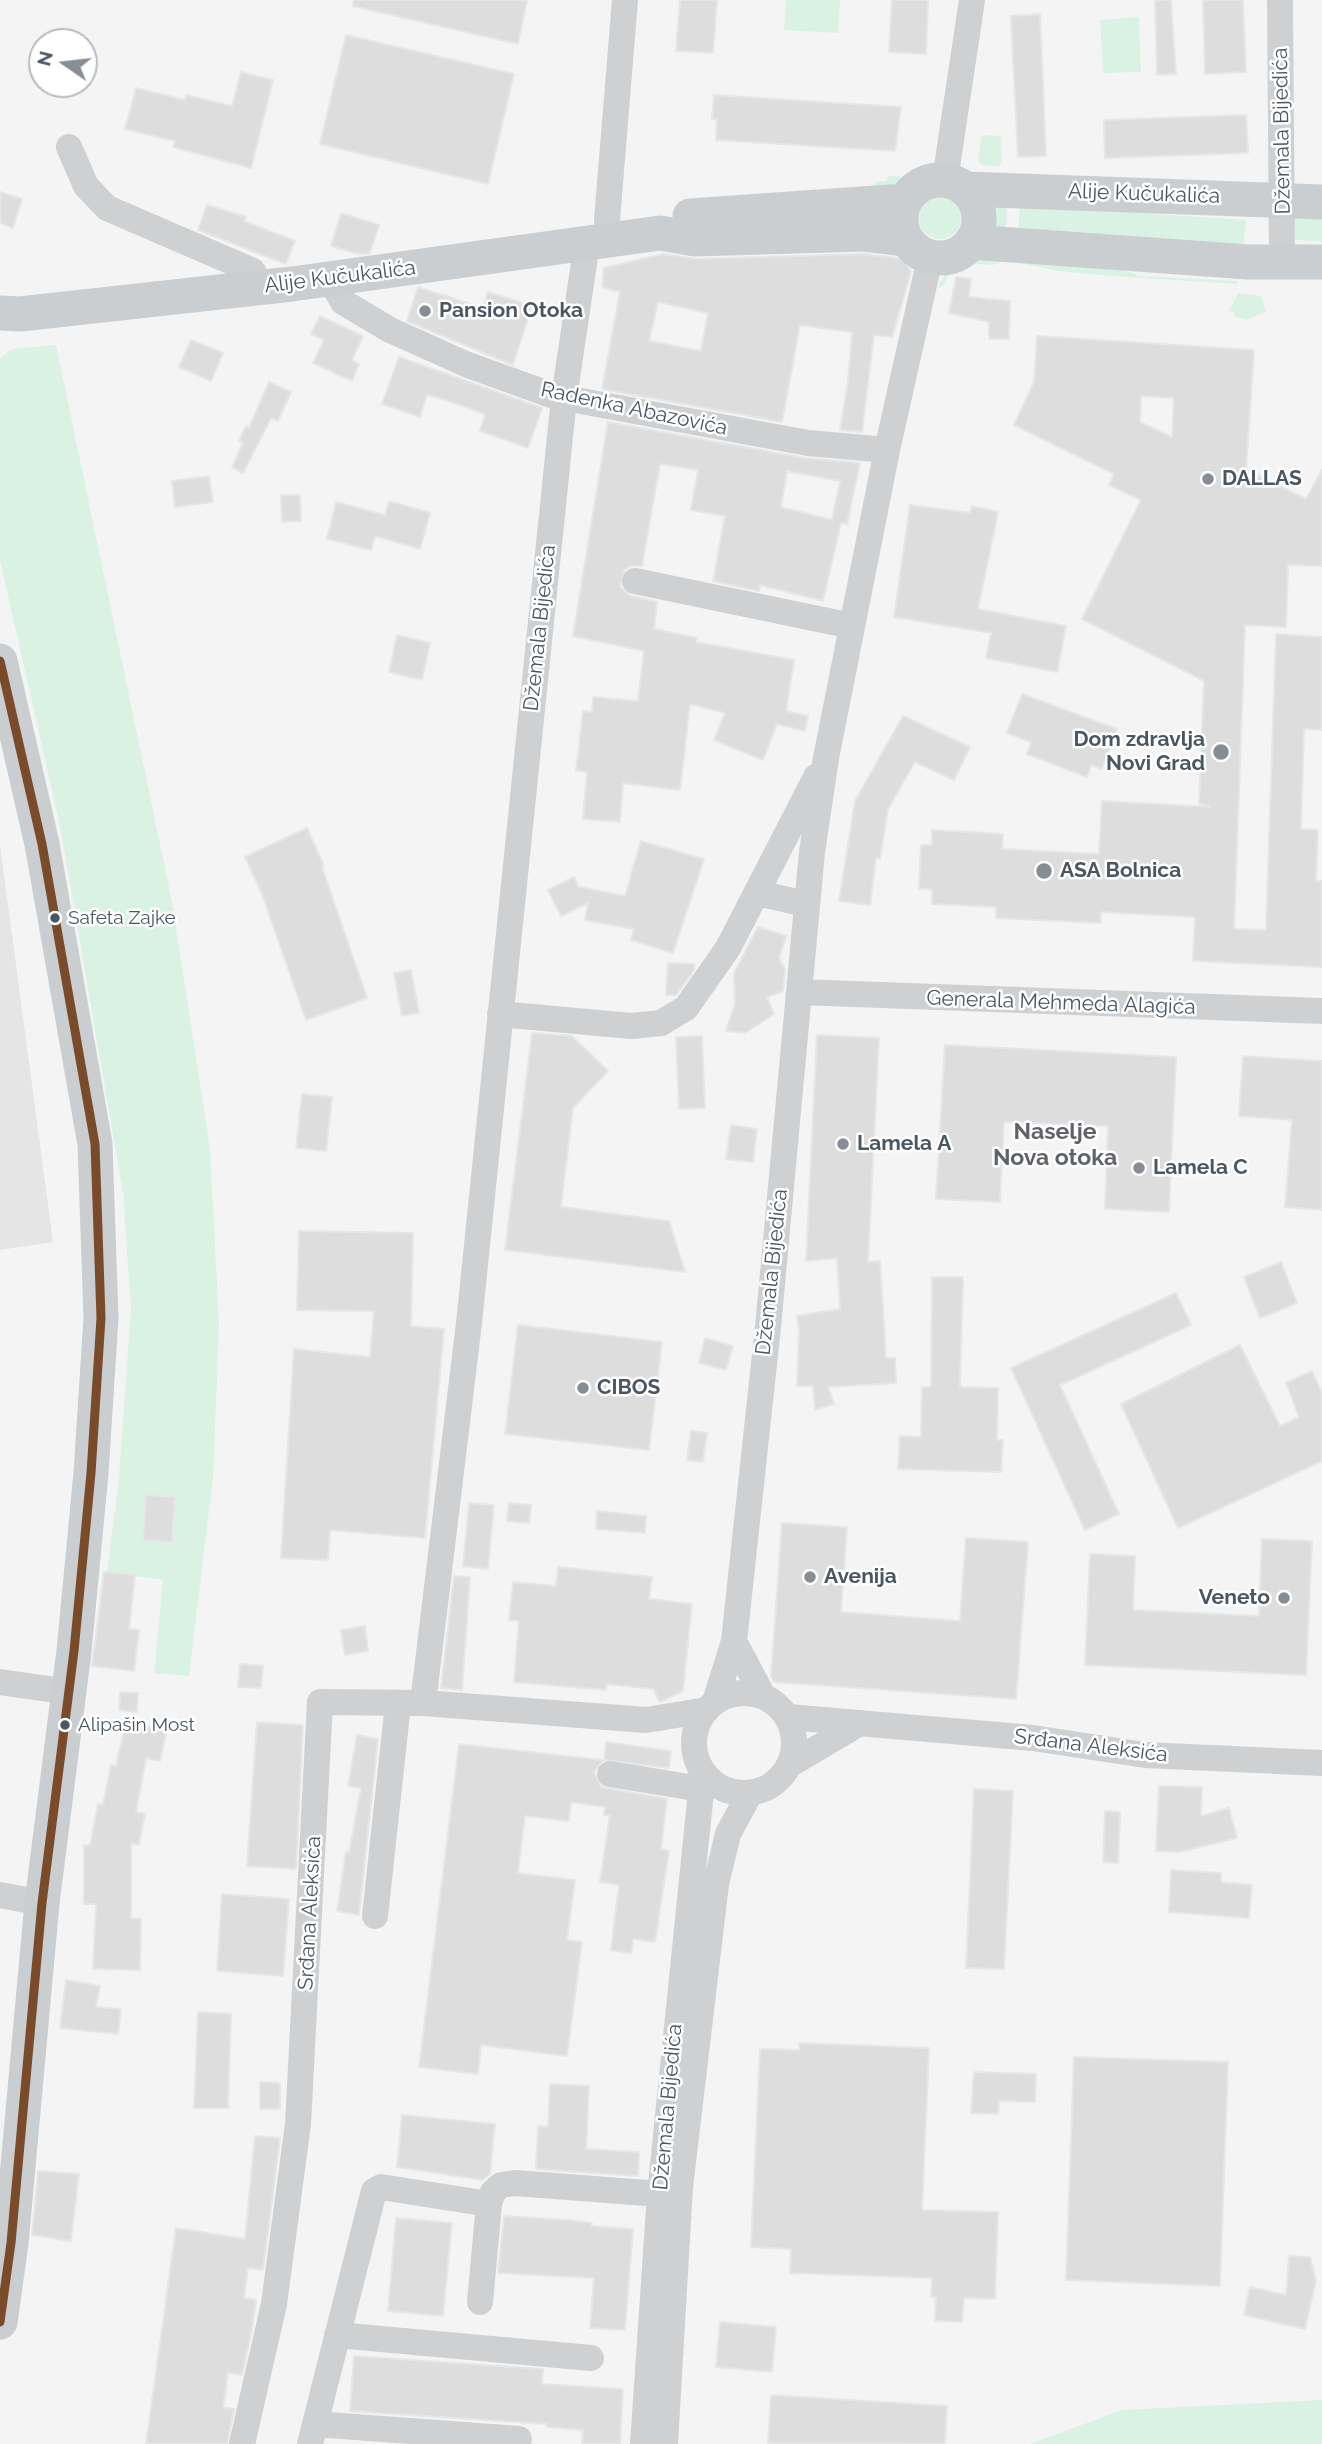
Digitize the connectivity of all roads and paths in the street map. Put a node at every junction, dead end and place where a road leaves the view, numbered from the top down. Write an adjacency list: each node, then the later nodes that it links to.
1 (625, 0): 10 (street, Džemala Bijedića)
2 (972, 0): 5 (street)
3 (1280, 0): 6 (street, Džemala Bijedića)
4 (69, 147): 16 (street)
5 (956, 185): 6 (main road, Alije Kučukalića); 7 (main road); 11 (main road)
6 (1283, 200): 8 (main road, Alije Kučukalića); 13 (street, Džemala Bijedića)
7 (904, 201): 9 (main road, Alije Kučukalića); 12 (main road)
8 (1322, 202)
9 (660, 233): 10 (main road, Alije Kučukalića); 12 (main road, Alije Kučukalića)
10 (599, 241): 15 (main road, Alije Kučukalića); 18 (street, Džemala Bijedića)
11 (971, 242): 12 (main road); 13 (main road)
12 (918, 248): 19 (street, Džemala Bijedića)
13 (1282, 262): 14 (main road)
14 (1322, 262)
15 (330, 279): 16 (main road, Alije Kučukalića); 18 (street, Radenka Abazovića)
16 (261, 288): 17 (main road, Alije Kučukalića)
17 (7, 317)
18 (564, 398): 19 (street, Radenka Abazovića); 28 (street, Džemala Bijedića)
19 (887, 450): 21 (street, Džemala Bijedića)
20 (635, 581): 21 (street)
21 (852, 626): 23 (street, Džemala Bijedića)
22 (0, 662): 31 (main road)
23 (826, 758): 24 (street, Džemala Bijedića); 25 (street, Džemala Bijedića)
24 (757, 892): 25 (street); 28 (street, Džemala Bijedića)
25 (806, 904): 26 (street, Džemala Bijedića)
26 (799, 992): 27 (street, Generala Mehmeda Alagića); 29 (street, Džemala Bijedića)
27 (1322, 1012)
28 (500, 1014): 33 (street, Džemala Bijedića)
29 (734, 1641): 32 (street); 34 (street, Džemala Bijedića)
30 (0, 1682): 31 (street)
31 (70, 1692): 44 (main road)
32 (763, 1696): 34 (street); 35 (street)
33 (411, 1703): 36 (street, Srđana Aleksića); 45 (street, Džemala Bijedića); 54 (street, Srđana Aleksića)
34 (711, 1706): 36 (street, Srđana Aleksića); 40 (street)
35 (788, 1717): 37 (street, Srđana Aleksića); 39 (street)
36 (646, 1720): 40 (street, Srđana Aleksića)
37 (860, 1723): 38 (street, Srđana Aleksića); 39 (street)
38 (1322, 1763)
39 (789, 1765): 42 (street)
40 (700, 1769): 41 (street); 42 (street); 46 (street, Džemala Bijedića)
41 (610, 1774)
42 (750, 1793): 56 (street, Džemala Bijedića)
43 (0, 1895): 44 (street)
44 (41, 1903): 49 (main road)
45 (375, 1916)
46 (660, 2194): 47 (street); 55 (street, Džemala Bijedića)
47 (489, 2204): 48 (street); 50 (street)
48 (480, 2302)
49 (0, 2322)
50 (337, 2335): 51 (street); 52 (street)
51 (591, 2358)
52 (312, 2434): 53 (street)
53 (519, 2439)
54 (242, 2444)
55 (643, 2444)
56 (665, 2444)

